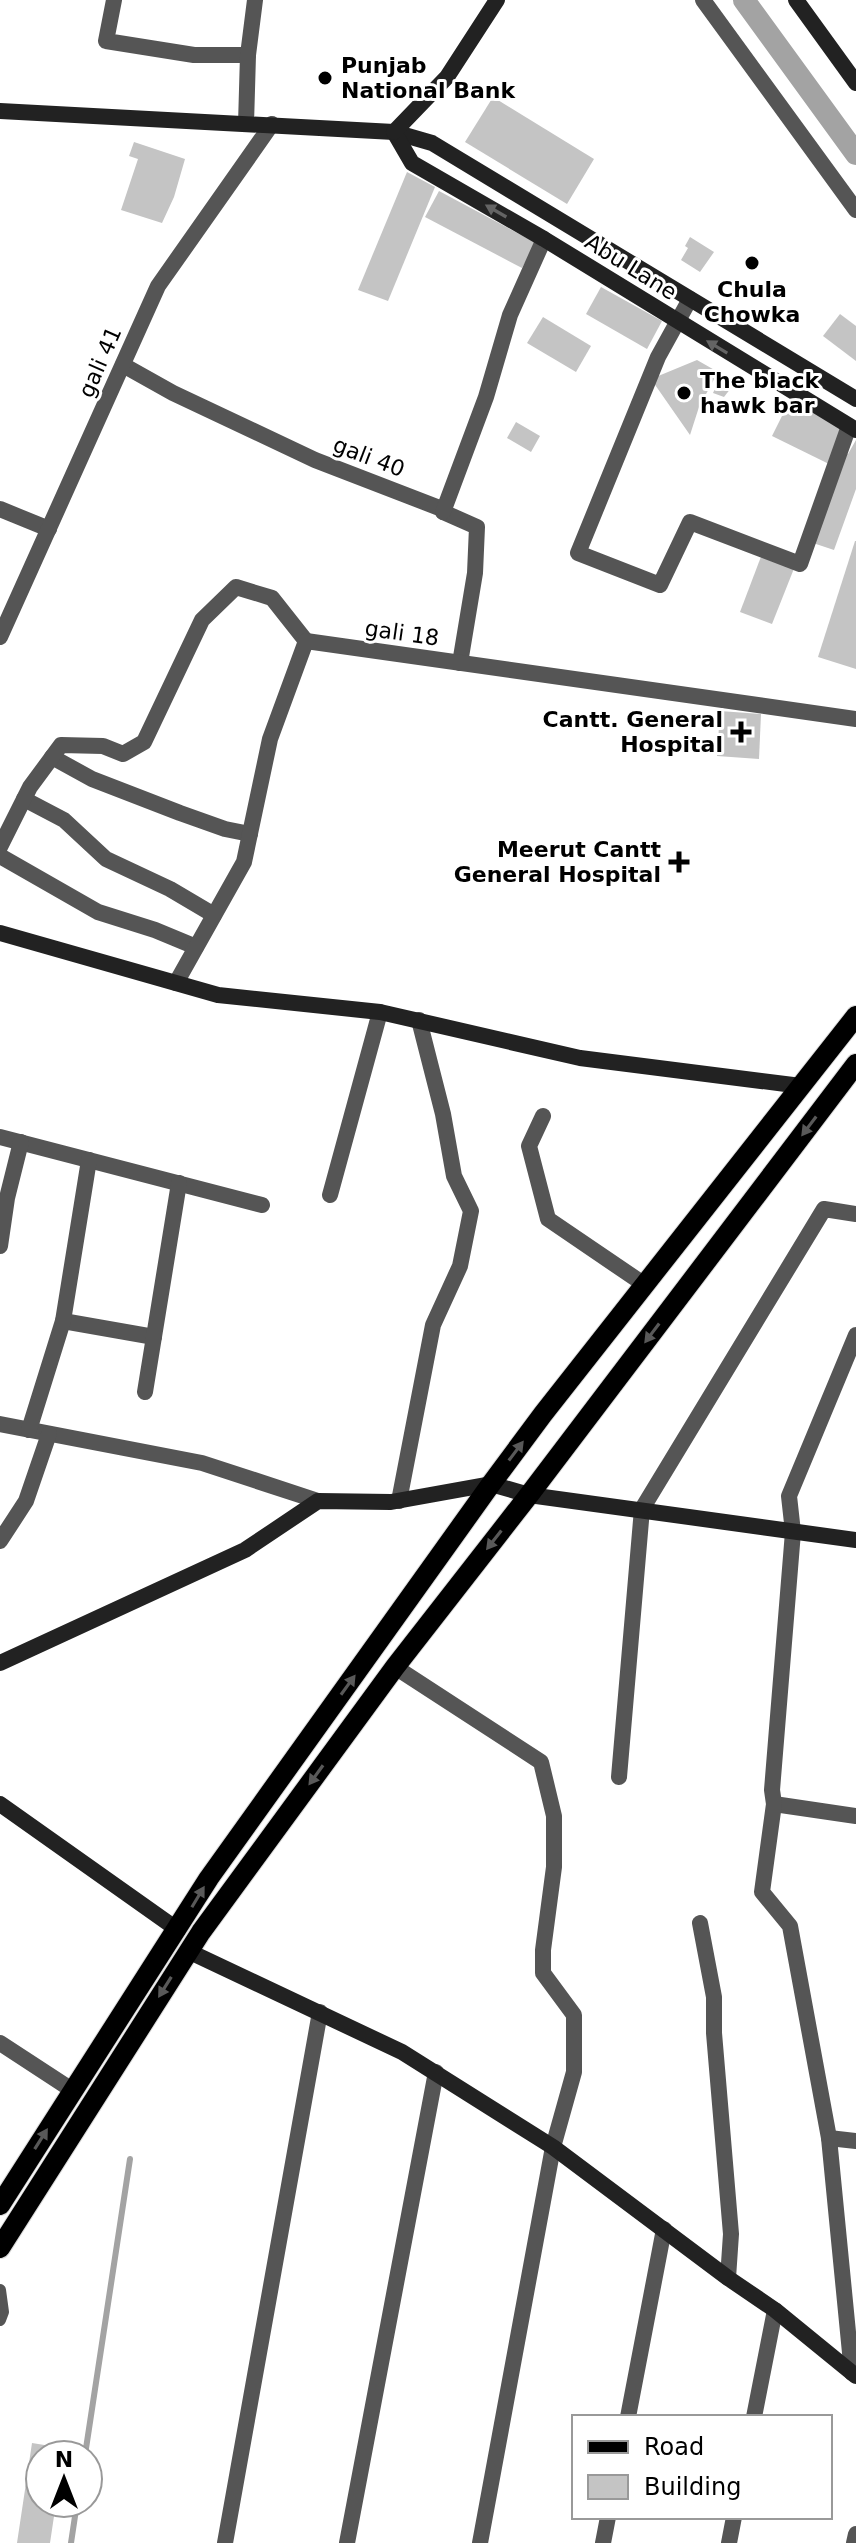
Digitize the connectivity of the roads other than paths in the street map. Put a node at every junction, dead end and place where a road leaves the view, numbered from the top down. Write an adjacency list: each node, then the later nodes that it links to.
1 (114, 0): 6 (street)
2 (255, 0): 6 (street)
3 (497, 0): 11 (street)
4 (703, 0): 12 (street)
5 (796, 0): 7 (street)
6 (248, 55): 9 (street)
7 (856, 83)
8 (0, 111): 9 (street, Abu Lane)
9 (246, 124): 10 (street, Abu Lane)
10 (272, 124): 11 (street, Abu Lane); 16 (street, gali 41)
11 (394, 132): 13 (street, Abu Lane, one-way to 11); 14 (street, Abu Lane)
12 (856, 210)
13 (544, 239): 15 (street, Abu Lane); 20 (street)
14 (690, 299): 15 (street); 17 (street, Abu Lane)
15 (677, 321): 18 (street, Abu Lane, one-way to 15); 18 (street)
16 (123, 365): 20 (street, gali 40); 21 (street, gali 41)
17 (856, 399)
18 (853, 428)
19 (0, 509): 21 (street)
20 (443, 512): 24 (street, gali 40)
21 (49, 529): 22 (street, gali 41)
22 (0, 637)
23 (306, 641): 24 (street, gali 18); 26 (street); 28 (street)
24 (460, 663): 25 (street, gali 18)
25 (856, 719)
26 (52, 757): 27 (street); 28 (street)
27 (24, 799): 29 (street); 31 (street)
28 (250, 834): 31 (street)
29 (0, 847)
30 (0, 856): 33 (street)
31 (214, 915): 33 (street)
32 (0, 933): 34 (street)
33 (196, 947): 34 (street)
34 (176, 983): 35 (street)
35 (380, 1012): 37 (street); 45 (street)
36 (856, 1016): 39 (main road)
37 (419, 1020): 39 (street); 60 (street)
38 (856, 1064): 58 (main road, one-way to 58)
39 (801, 1086): 49 (main road)
40 (543, 1116): 49 (street)
41 (0, 1137): 42 (street)
42 (21, 1142): 43 (street); 48 (street)
43 (89, 1160): 44 (street); 50 (street)
44 (179, 1183): 46 (street); 52 (street)
45 (330, 1195)
46 (262, 1205)
47 (856, 1214): 61 (street)
48 (0, 1246)
49 (645, 1285): 57 (main road, one-way to 49)
50 (63, 1321): 52 (street); 55 (street)
51 (856, 1335): 62 (street)
52 (154, 1337): 53 (street)
53 (145, 1392)
54 (0, 1424): 55 (street)
55 (29, 1430): 56 (street)
56 (49, 1434): 59 (street); 64 (street)
57 (491, 1484): 58 (street); 60 (street); 72 (main road, one-way to 57)
58 (529, 1495): 61 (street); 66 (main road, one-way to 66)
59 (318, 1501): 60 (street); 65 (street)
60 (399, 1501)
61 (642, 1509): 62 (street); 67 (street)
62 (793, 1532): 63 (street); 69 (street)
63 (856, 1540)
64 (0, 1541)
65 (0, 1663)
66 (395, 1667): 73 (main road, one-way to 73); 80 (street)
67 (619, 1777)
68 (0, 1804): 72 (street)
69 (774, 1804): 70 (street); 78 (street)
70 (856, 1816)
71 (700, 1923): 84 (street)
72 (178, 1930): 77 (main road)
73 (188, 1951): 74 (street); 83 (main road, one-way to 83)
74 (320, 2012): 76 (street); 94 (street)
75 (0, 2043): 77 (street)
76 (436, 2072): 80 (street); 95 (street)
77 (72, 2090): 81 (main road, one-way to 77)
78 (829, 2138): 79 (street); 88 (street)
79 (856, 2141)
80 (553, 2147): 82 (street); 96 (street)
81 (0, 2205)
82 (664, 2229): 84 (street); 89 (street)
83 (0, 2248)
84 (728, 2278): 86 (street)
85 (0, 2290): 87 (lane)
86 (775, 2310): 88 (street); 90 (street)
87 (0, 2320)
88 (854, 2374)
89 (628, 2415)
90 (754, 2415)
91 (608, 2519): 97 (street)
92 (734, 2519): 98 (street)
93 (856, 2534): 99 (street)
94 (225, 2543)
95 (347, 2543)
96 (480, 2543)
97 (603, 2543)
98 (729, 2543)
99 (854, 2543)

